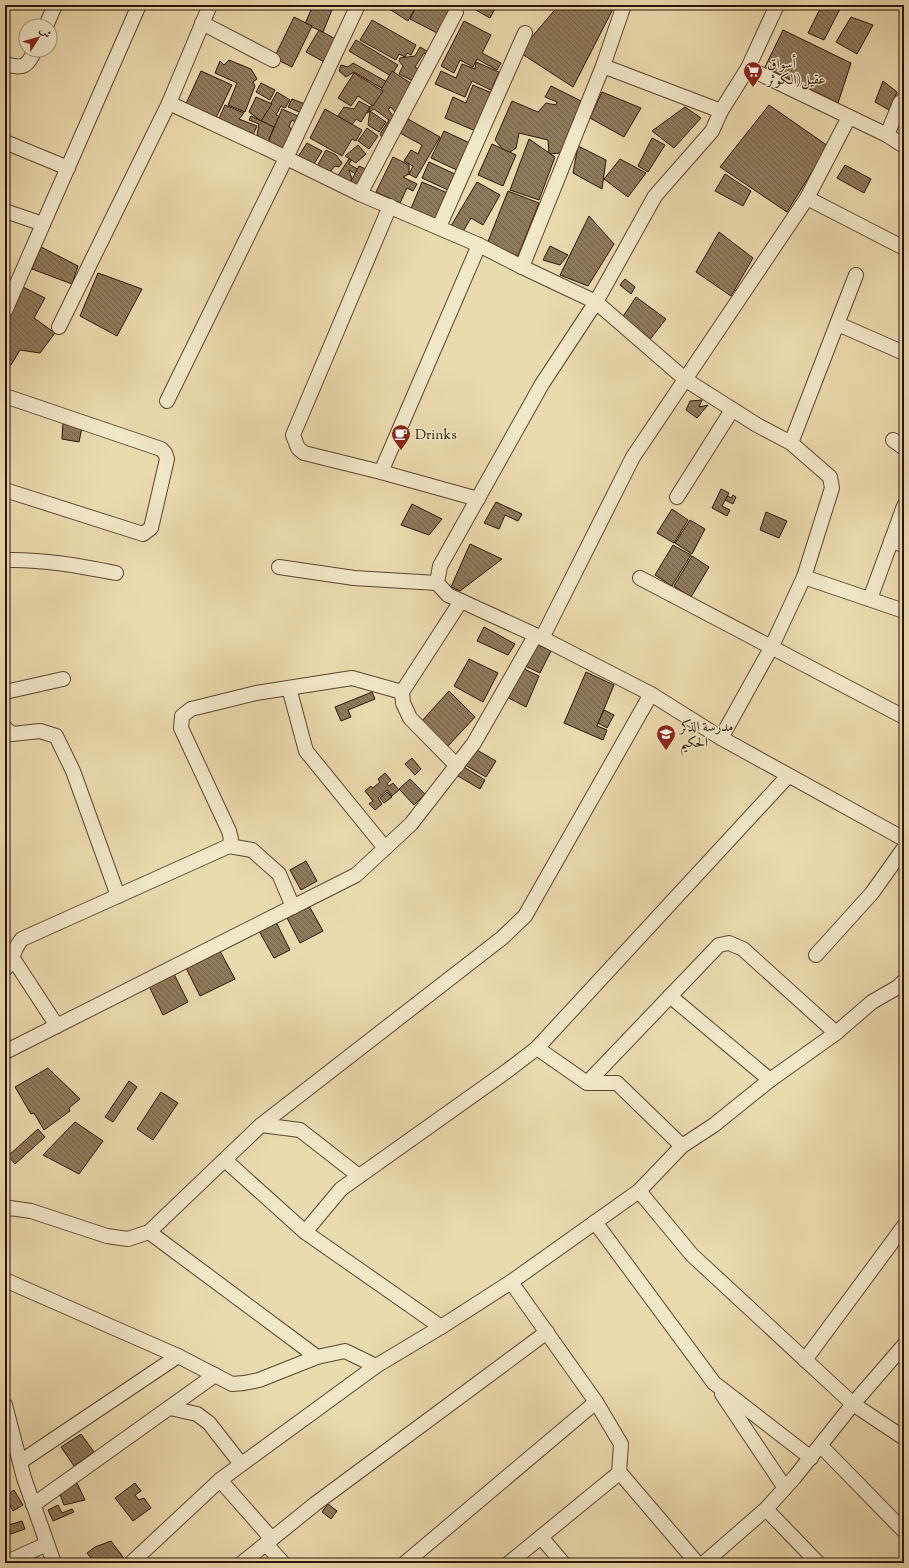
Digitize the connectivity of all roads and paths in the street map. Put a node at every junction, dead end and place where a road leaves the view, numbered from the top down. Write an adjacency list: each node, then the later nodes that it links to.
1 (55, 5): 8 (street)
2 (139, 5): 24 (street)
3 (210, 5): 9 (street)
4 (358, 5): 23 (street)
5 (624, 5): 14 (street)
6 (777, 5): 15 (street)
7 (456, 12): 25 (street)
8 (49, 18)
9 (202, 23): 12 (street); 17 (street)
10 (525, 33): 30 (street)
11 (32, 58): 13 (street)
12 (273, 60)
13 (5, 64)
14 (603, 66): 18 (street); 33 (street)
15 (748, 68): 18 (street); 19 (street)
16 (904, 99): 20 (street)
17 (169, 103): 23 (street); 38 (street)
18 (721, 111): 35 (street)
19 (849, 117): 20 (street); 26 (street)
20 (887, 135): 22 (street)
21 (5, 142): 24 (street)
22 (904, 146)
23 (286, 158): 25 (street); 42 (street)
24 (68, 168): 29 (street)
25 (360, 194): 27 (street)
26 (807, 198): 32 (street); 40 (street)
27 (390, 206): 30 (street); 45 (street)
28 (5, 211): 29 (street)
29 (43, 224): 36 (street)
30 (439, 228): 31 (street)
31 (479, 245): 33 (street); 45 (street)
32 (904, 248)
33 (522, 267): 35 (street)
34 (856, 276): 37 (street)
35 (596, 302): 40 (street); 48 (street)
36 (5, 311)
37 (838, 324): 39 (street); 44 (street)
38 (59, 327)
39 (904, 353)
40 (686, 380): 43 (street); 61 (street)
41 (5, 396): 46 (street)
42 (167, 401)
43 (732, 410): 44 (street); 47 (street)
44 (791, 444): 55 (street)
45 (381, 472): 48 (street)
46 (5, 490)
47 (677, 497)
48 (478, 499): 57 (street)
49 (904, 506): 50 (street)
50 (891, 541): 51 (street); 58 (street)
51 (904, 545)
52 (5, 560): 54 (street)
53 (279, 567): 57 (street)
54 (116, 574)
55 (804, 577): 58 (street); 62 (street)
56 (640, 578): 62 (street)
57 (437, 583): 59 (street)
58 (870, 600): 60 (street)
59 (462, 601): 61 (street); 66 (street)
60 (904, 611)
61 (539, 637): 67 (street); 71 (street)
62 (771, 648): 68 (street); 70 (street)
63 (63, 679): 65 (street)
64 (289, 688): 66 (street); 74 (street); 75 (street)
65 (6, 689)
66 (402, 692): 71 (street)
67 (651, 694): 70 (street); 90 (street)
68 (904, 717)
69 (5, 728): 77 (street)
70 (720, 738): 72 (street)
71 (457, 766): 75 (street)
72 (788, 776): 73 (street); 86 (street)
73 (904, 838)
74 (229, 846): 77 (street); 78 (street)
75 (386, 848): 78 (street)
76 (904, 848): 79 (street)
77 (118, 896): 80 (street)
78 (293, 907): 84 (street)
79 (816, 955)
80 (12, 957): 81 (street); 84 (street)
81 (5, 969)
82 (904, 981): 85 (street)
83 (670, 996): 85 (street); 88 (street); 89 (street)
84 (57, 1026): 87 (street)
85 (836, 1033): 88 (street)
86 (538, 1048): 89 (street); 93 (street)
87 (5, 1052)
88 (770, 1080): 91 (street)
89 (587, 1083): 91 (street)
90 (261, 1125): 92 (street); 93 (street)
91 (682, 1146): 94 (street)
92 (225, 1160): 98 (street); 99 (street)
93 (359, 1176): 99 (street)
94 (639, 1191): 96 (street); 107 (street)
95 (5, 1211): 98 (street)
96 (596, 1222): 101 (street); 110 (street)
97 (904, 1226): 107 (street)
98 (149, 1232): 106 (street)
99 (305, 1232): 102 (street)
100 (5, 1280): 105 (street)
101 (511, 1282): 102 (street); 103 (street)
102 (441, 1327): 108 (street)
103 (547, 1332): 111 (street); 127 (street)
104 (904, 1345): 112 (street)
105 (178, 1356): 109 (street); 118 (street)
106 (317, 1357): 108 (street); 109 (street)
107 (805, 1360): 112 (street)
108 (376, 1366): 119 (street)
109 (215, 1375): 114 (street)
110 (714, 1383): 117 (street); 122 (street)
111 (596, 1402): 120 (street); 134 (street)
112 (853, 1404): 115 (street); 116 (street)
113 (5, 1405): 118 (street)
114 (170, 1408): 119 (street); 123 (street)
115 (904, 1438)
116 (821, 1446): 117 (street); 125 (street)
117 (811, 1458): 122 (street)
118 (20, 1462): 123 (street)
119 (241, 1464): 121 (street)
120 (619, 1473): 126 (street); 137 (street)
121 (220, 1480): 127 (street); 131 (street)
122 (785, 1488): 124 (street)
123 (33, 1505): 128 (street)
124 (766, 1509): 138 (street); 139 (street)
125 (904, 1531)
126 (541, 1537): 135 (street); 136 (street)
127 (269, 1541): 132 (street); 133 (street)
128 (47, 1544): 129 (street); 130 (street)
129 (5, 1563)
130 (54, 1563)
131 (131, 1563)
132 (242, 1563)
133 (283, 1563)
134 (405, 1563)
135 (509, 1563)
136 (563, 1563)
137 (697, 1563)
138 (704, 1563)
139 (818, 1563)

